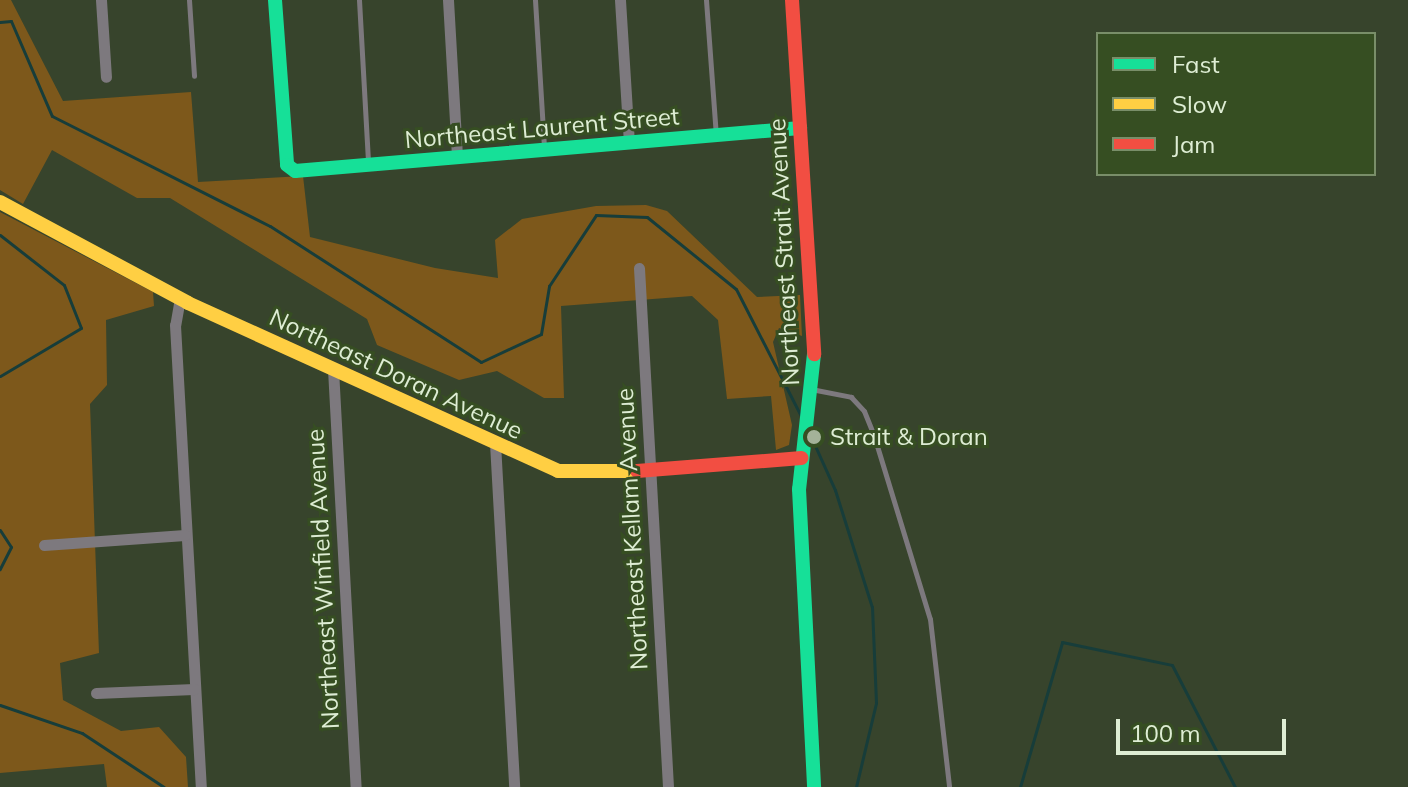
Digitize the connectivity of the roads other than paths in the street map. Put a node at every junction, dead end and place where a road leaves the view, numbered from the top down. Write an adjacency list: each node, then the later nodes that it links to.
1 (101, 0): 11 (street)
2 (189, 0): 10 (lane)
3 (275, 0): 17 (street, Northeast Laurent Street)
4 (359, 0): 17 (lane)
5 (448, 0): 16 (street)
6 (535, 0): 15 (lane)
7 (620, 0): 14 (street)
8 (706, 0): 13 (lane)
9 (792, 0): 12 (street, Northeast Strait Avenue)
10 (194, 76)
11 (106, 77)
12 (800, 128): 13 (street, Northeast Laurent Street); 22 (street, Northeast Strait Avenue)
13 (716, 136): 14 (street, Northeast Laurent Street)
14 (629, 143): 15 (street, Northeast Laurent Street)
15 (545, 150): 16 (street, Northeast Laurent Street)
16 (457, 157): 17 (street, Northeast Laurent Street)
17 (368, 166)
18 (0, 202): 20 (street, Northeast Doran Avenue)
19 (639, 268): 25 (street, Northeast Kellam Avenue)
20 (180, 298): 21 (street, Northeast Doran Avenue); 26 (street)
21 (333, 369): 23 (street, Northeast Doran Avenue); 31 (street, Northeast Winfield Avenue)
22 (814, 390): 24 (street, Northeast Strait Avenue); 35 (lane)
23 (495, 443): 25 (street, Northeast Doran Avenue); 32 (street)
24 (801, 458): 25 (street, Northeast Doran Avenue); 34 (street, Northeast Strait Avenue)
25 (650, 471): 33 (street, Northeast Kellam Avenue)
26 (185, 535): 27 (street); 28 (street)
27 (44, 545)
28 (194, 689): 29 (street); 30 (street)
29 (96, 693)
30 (201, 787)
31 (356, 787)
32 (514, 787)
33 (668, 787)
34 (814, 787)
35 (949, 787)

